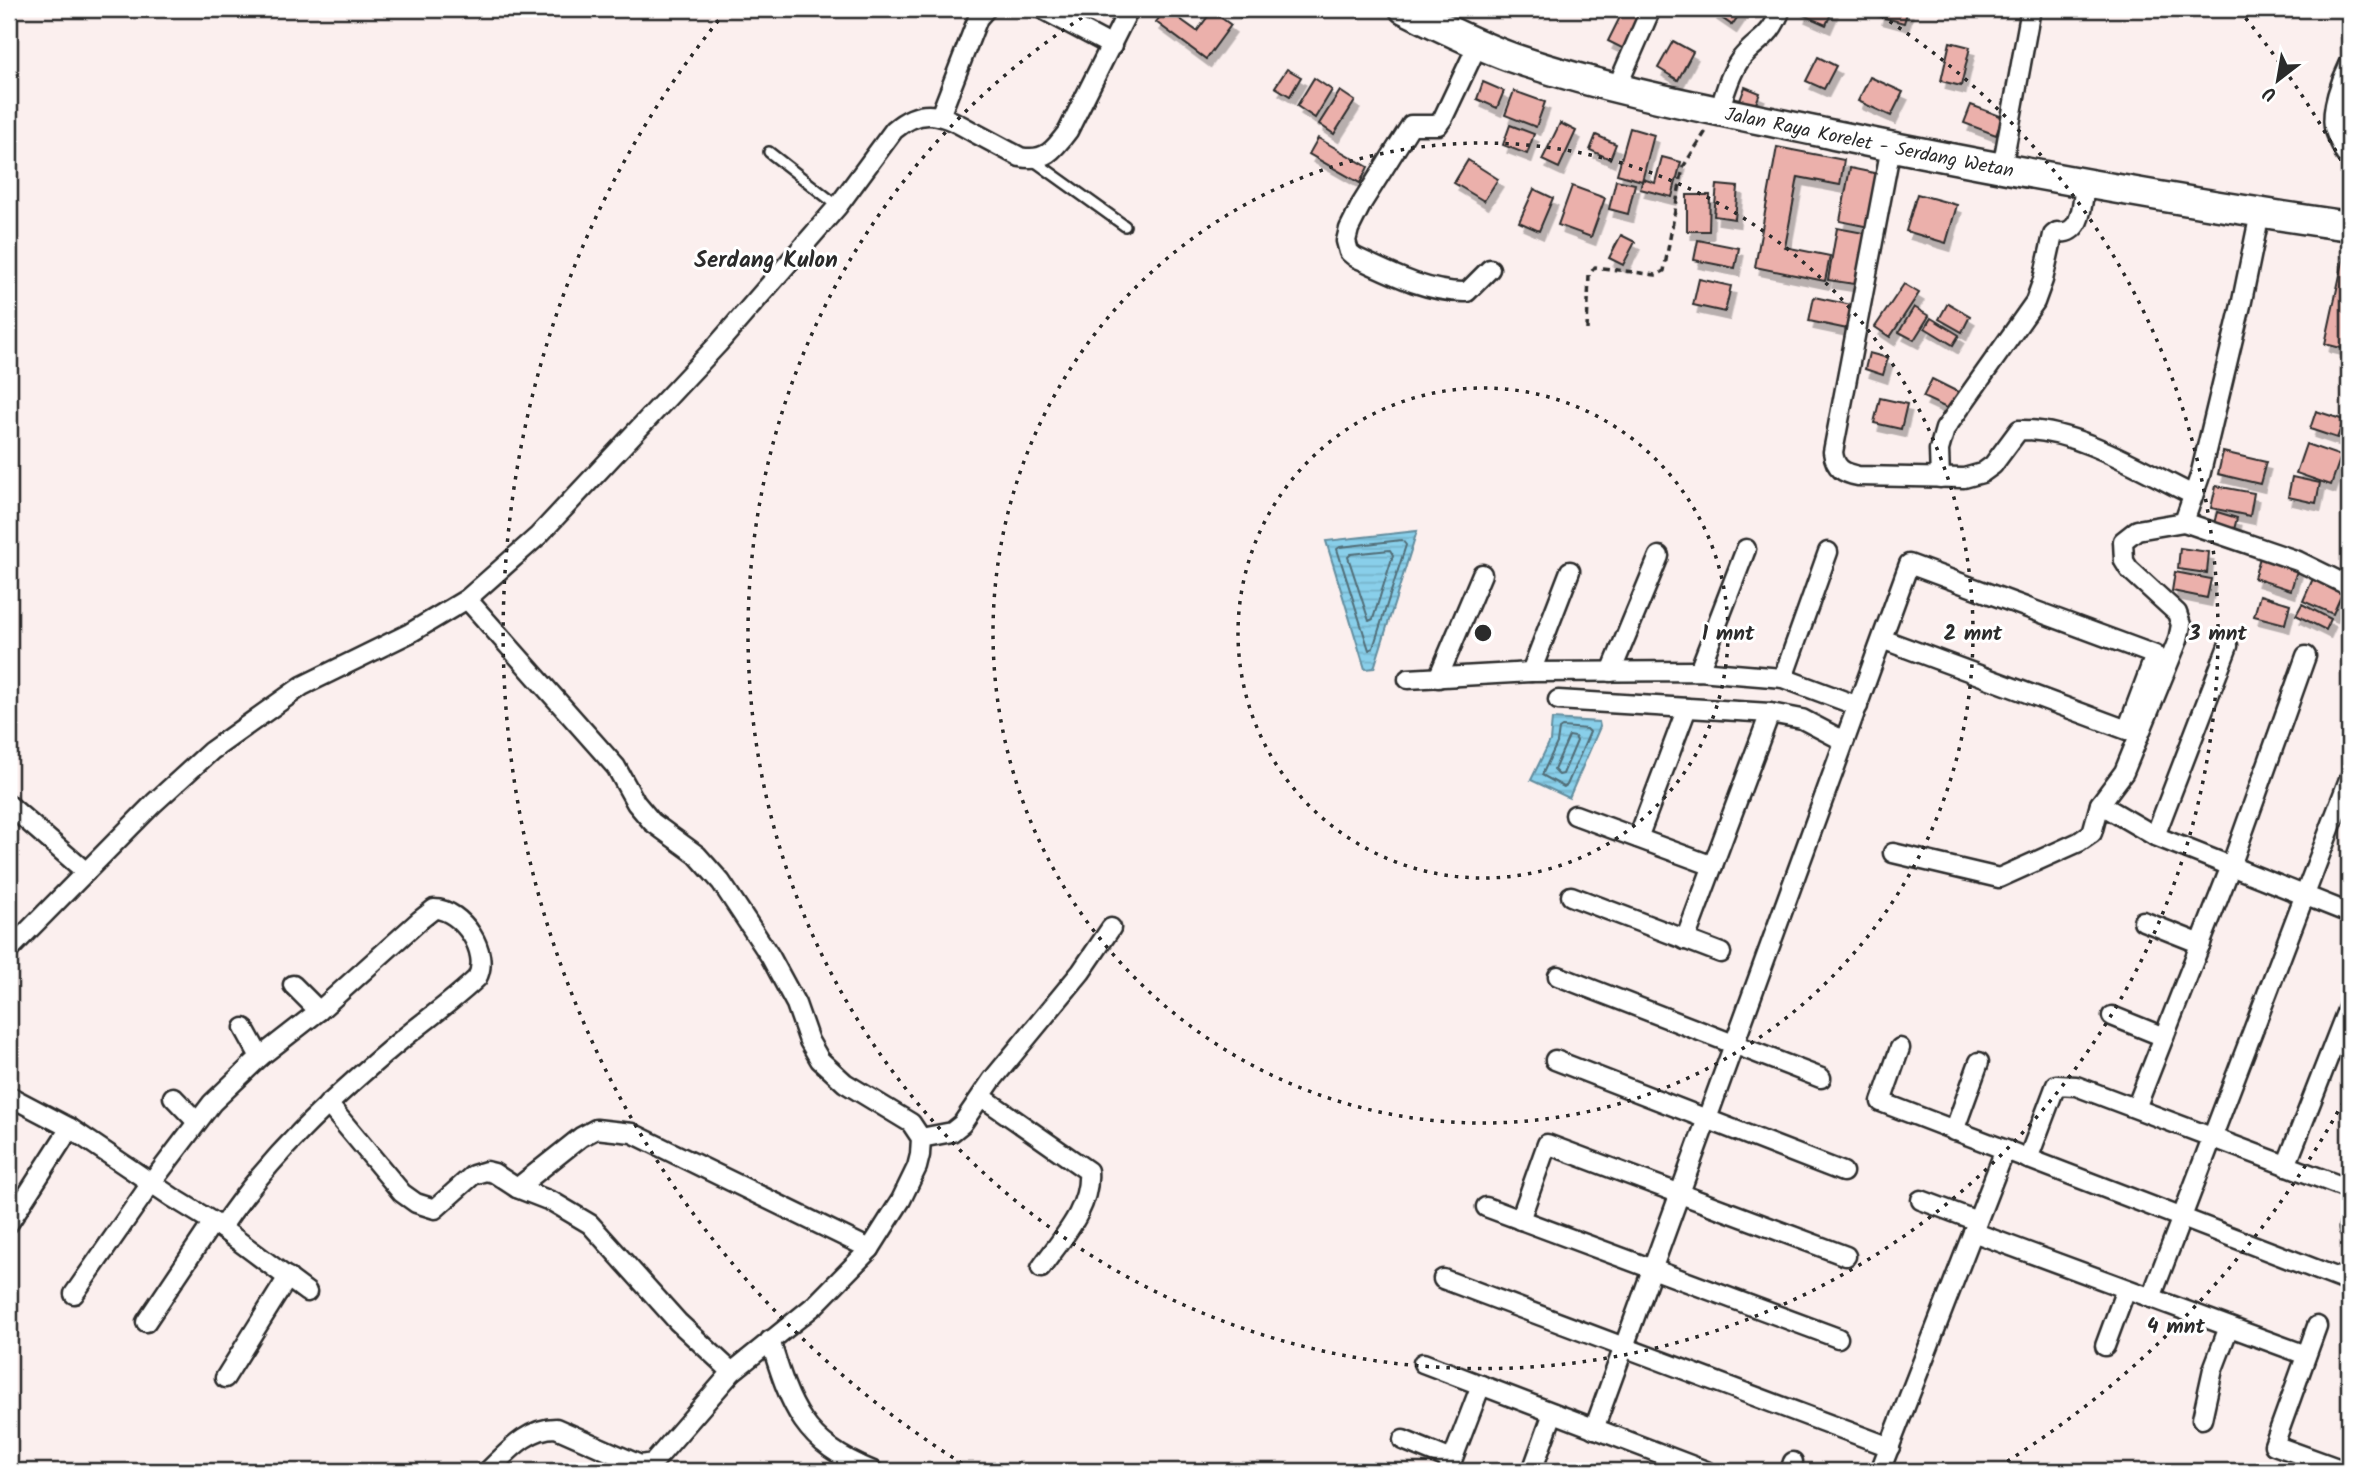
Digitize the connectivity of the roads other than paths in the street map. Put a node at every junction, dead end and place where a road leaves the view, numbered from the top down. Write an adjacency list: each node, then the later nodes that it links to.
1 (1042, 9): 9 (street)
2 (1129, 9): 9 (street)
3 (1405, 9): 8 (main road, Jalan Raya Korelet - Serdang Wetan)
4 (1651, 9): 11 (street)
5 (1781, 9): 12 (street)
6 (2031, 9): 18 (street)
7 (976, 12): 13 (street)
8 (1478, 44): 11 (main road, Jalan Raya Korelet - Serdang Wetan); 24 (street)
9 (1112, 46): 17 (street)
10 (2349, 65): 16 (street)
11 (1617, 87): 12 (main road, Jalan Raya Korelet - Serdang Wetan)
12 (1719, 111): 14 (main road, Jalan Raya Korelet - Serdang Wetan)
13 (940, 116): 17 (street); 20 (street)
14 (1891, 146): 18 (main road, Jalan Raya Korelet - Serdang Wetan); 25 (street)
15 (769, 152): 20 (lane)
16 (2345, 154)
17 (1032, 159): 22 (lane)
18 (2002, 168): 19 (main road, Jalan Raya Korelet - Serdang Wetan)
19 (2085, 184): 21 (main road, Jalan Raya Korelet - Serdang Wetan); 25 (street)
20 (838, 205): 34 (street)
21 (2260, 214): 23 (main road, Jalan Raya Korelet - Serdang Wetan); 26 (street)
22 (1125, 226)
23 (2349, 226)
24 (1490, 269)
25 (1940, 478): 26 (street)
26 (2193, 495): 27 (street)
27 (2184, 522): 33 (street); 50 (street)
28 (1746, 549): 39 (street)
29 (1828, 552): 42 (street)
30 (1659, 556): 38 (street)
31 (1570, 571): 40 (street)
32 (1482, 574): 41 (street)
33 (2349, 586)
34 (467, 600): 58 (street); 90 (street)
35 (1882, 639): 35 (street); 45 (street)
36 (2228, 646): 53 (street)
37 (2306, 656): 57 (street)
38 (1611, 671): 39 (street); 40 (street)
39 (1699, 671): 42 (street)
40 (1531, 672): 41 (street)
41 (1438, 678): 43 (street)
42 (1783, 678): 45 (street)
43 (1408, 679)
44 (1559, 700): 46 (street)
45 (1857, 706): 48 (street)
46 (1687, 708): 47 (street); 54 (street)
47 (1770, 713): 48 (street); 56 (street)
48 (1844, 741): 75 (street)
49 (2349, 779): 60 (street)
50 (2100, 804): 53 (street); 55 (street)
51 (9, 805): 58 (street)
52 (1575, 815): 54 (street)
53 (2155, 836): 57 (street)
54 (1638, 838): 56 (street)
55 (1893, 853)
56 (1713, 866): 64 (street)
57 (2231, 866): 60 (street); 65 (street)
58 (86, 872): 66 (street)
59 (1572, 896): 64 (street)
60 (2306, 896): 61 (street); 91 (street)
61 (2349, 913)
62 (2143, 921): 65 (street)
63 (1111, 928): 83 (street)
64 (1685, 940): 67 (street)
65 (2201, 944): 74 (street)
66 (9, 950)
67 (1721, 953)
68 (1558, 976): 75 (street)
69 (293, 985): 71 (street)
70 (2349, 1005): 94 (street)
71 (319, 1011): 77 (street); 84 (street)
72 (2112, 1016): 74 (street)
73 (244, 1028): 77 (street)
74 (2164, 1037): 85 (street)
75 (1734, 1044): 80 (street); 86 (street)
76 (1900, 1048): 89 (street)
77 (260, 1057): 87 (street)
78 (1555, 1060): 86 (street)
79 (1979, 1062): 89 (street)
80 (1821, 1078)
81 (9, 1097): 88 (street)
82 (173, 1097): 87 (street)
83 (982, 1097): 90 (street); 109 (street)
84 (328, 1104): 97 (street); 105 (street)
85 (2136, 1108): 91 (street); 93 (street)
86 (1707, 1119): 95 (street); 99 (street)
87 (197, 1122): 96 (street)
88 (70, 1128): 96 (street); 104 (street)
89 (1954, 1131): 92 (street)
90 (921, 1138): 107 (street)
91 (2213, 1138): 94 (street); 102 (street)
92 (2005, 1150): 93 (street); 106 (street)
93 (2028, 1159): 102 (street)
94 (2286, 1166): 98 (street)
95 (1843, 1172)
96 (152, 1182): 105 (street); 116 (street)
97 (517, 1188): 107 (street); 127 (street)
98 (2349, 1189)
99 (1680, 1193): 103 (street); 108 (street); 110 (street)
100 (1921, 1200): 106 (street)
101 (1486, 1207): 103 (street)
102 (2182, 1218): 113 (street); 117 (street)
103 (1520, 1220): 110 (street)
104 (9, 1223)
105 (217, 1225): 111 (street); 118 (street)
106 (1975, 1227): 114 (street); 134 (street)
107 (870, 1249): 122 (street)
108 (1846, 1256)
109 (1041, 1268)
110 (1652, 1269): 121 (street); 124 (street)
111 (288, 1277): 115 (street); 128 (street)
112 (1443, 1279): 124 (street)
113 (2349, 1282)
114 (2126, 1289): 117 (street); 123 (street)
115 (307, 1292)
116 (74, 1294)
117 (2151, 1298): 120 (street)
118 (146, 1322)
119 (2317, 1326): 125 (street)
120 (2229, 1327): 125 (street); 131 (street)
121 (1838, 1338)
122 (769, 1340): 127 (street); 138 (street)
123 (2105, 1346)
124 (1624, 1347): 132 (street); 134 (street)
125 (2306, 1355): 142 (street)
126 (1423, 1363): 129 (street)
127 (732, 1372): 136 (street)
128 (225, 1378)
129 (1481, 1385): 130 (street); 135 (street)
130 (1553, 1413): 132 (street); 139 (street)
131 (2202, 1419)
132 (1594, 1429): 140 (street)
133 (1403, 1440): 135 (street)
134 (1890, 1447): 141 (street)
135 (1450, 1466)
136 (648, 1468): 137 (street)
137 (488, 1471)
138 (873, 1471)
139 (1532, 1471)
140 (1706, 1471)
141 (1880, 1471)
142 (2346, 1471)

